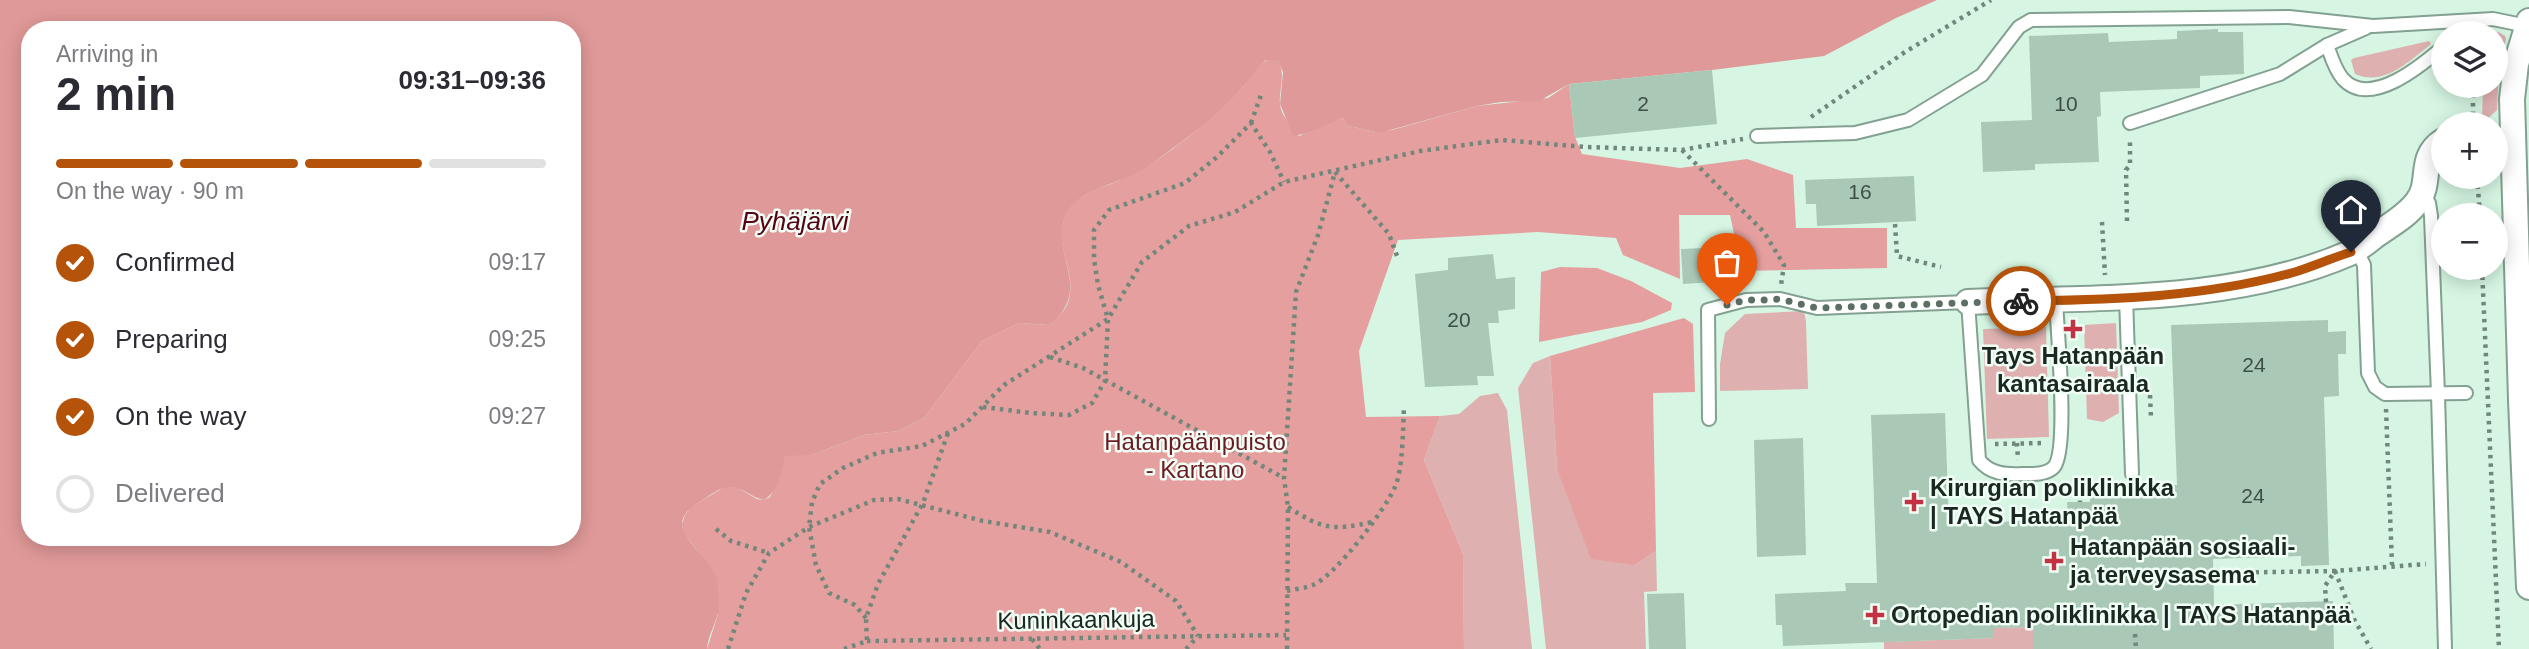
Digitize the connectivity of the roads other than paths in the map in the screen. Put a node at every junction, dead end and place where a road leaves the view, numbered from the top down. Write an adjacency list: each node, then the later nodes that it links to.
1 (2459, 20): 2 (lane); 3 (lane)
2 (2528, 24): 8 (street)
3 (2373, 26): 4 (lane); 7 (lane)
4 (2327, 45): 5 (lane); 6 (lane)
5 (2431, 56)
6 (2130, 123)
7 (1757, 136)
8 (2512, 148): 15 (street)
9 (2431, 152): 10 (street)
10 (2423, 191): 11 (street); 17 (lane)
11 (2351, 252): 12 (street); 17 (lane)
12 (2116, 297): 13 (street); 19 (lane)
13 (2056, 300): 14 (street); 14 (lane)
14 (1968, 302): 18 (lane)
15 (2524, 367): 20 (street)
16 (2466, 393): 17 (lane)
17 (2438, 394): 21 (lane)
18 (1709, 419)
19 (2132, 474)
20 (2529, 572)
21 (2445, 649)

